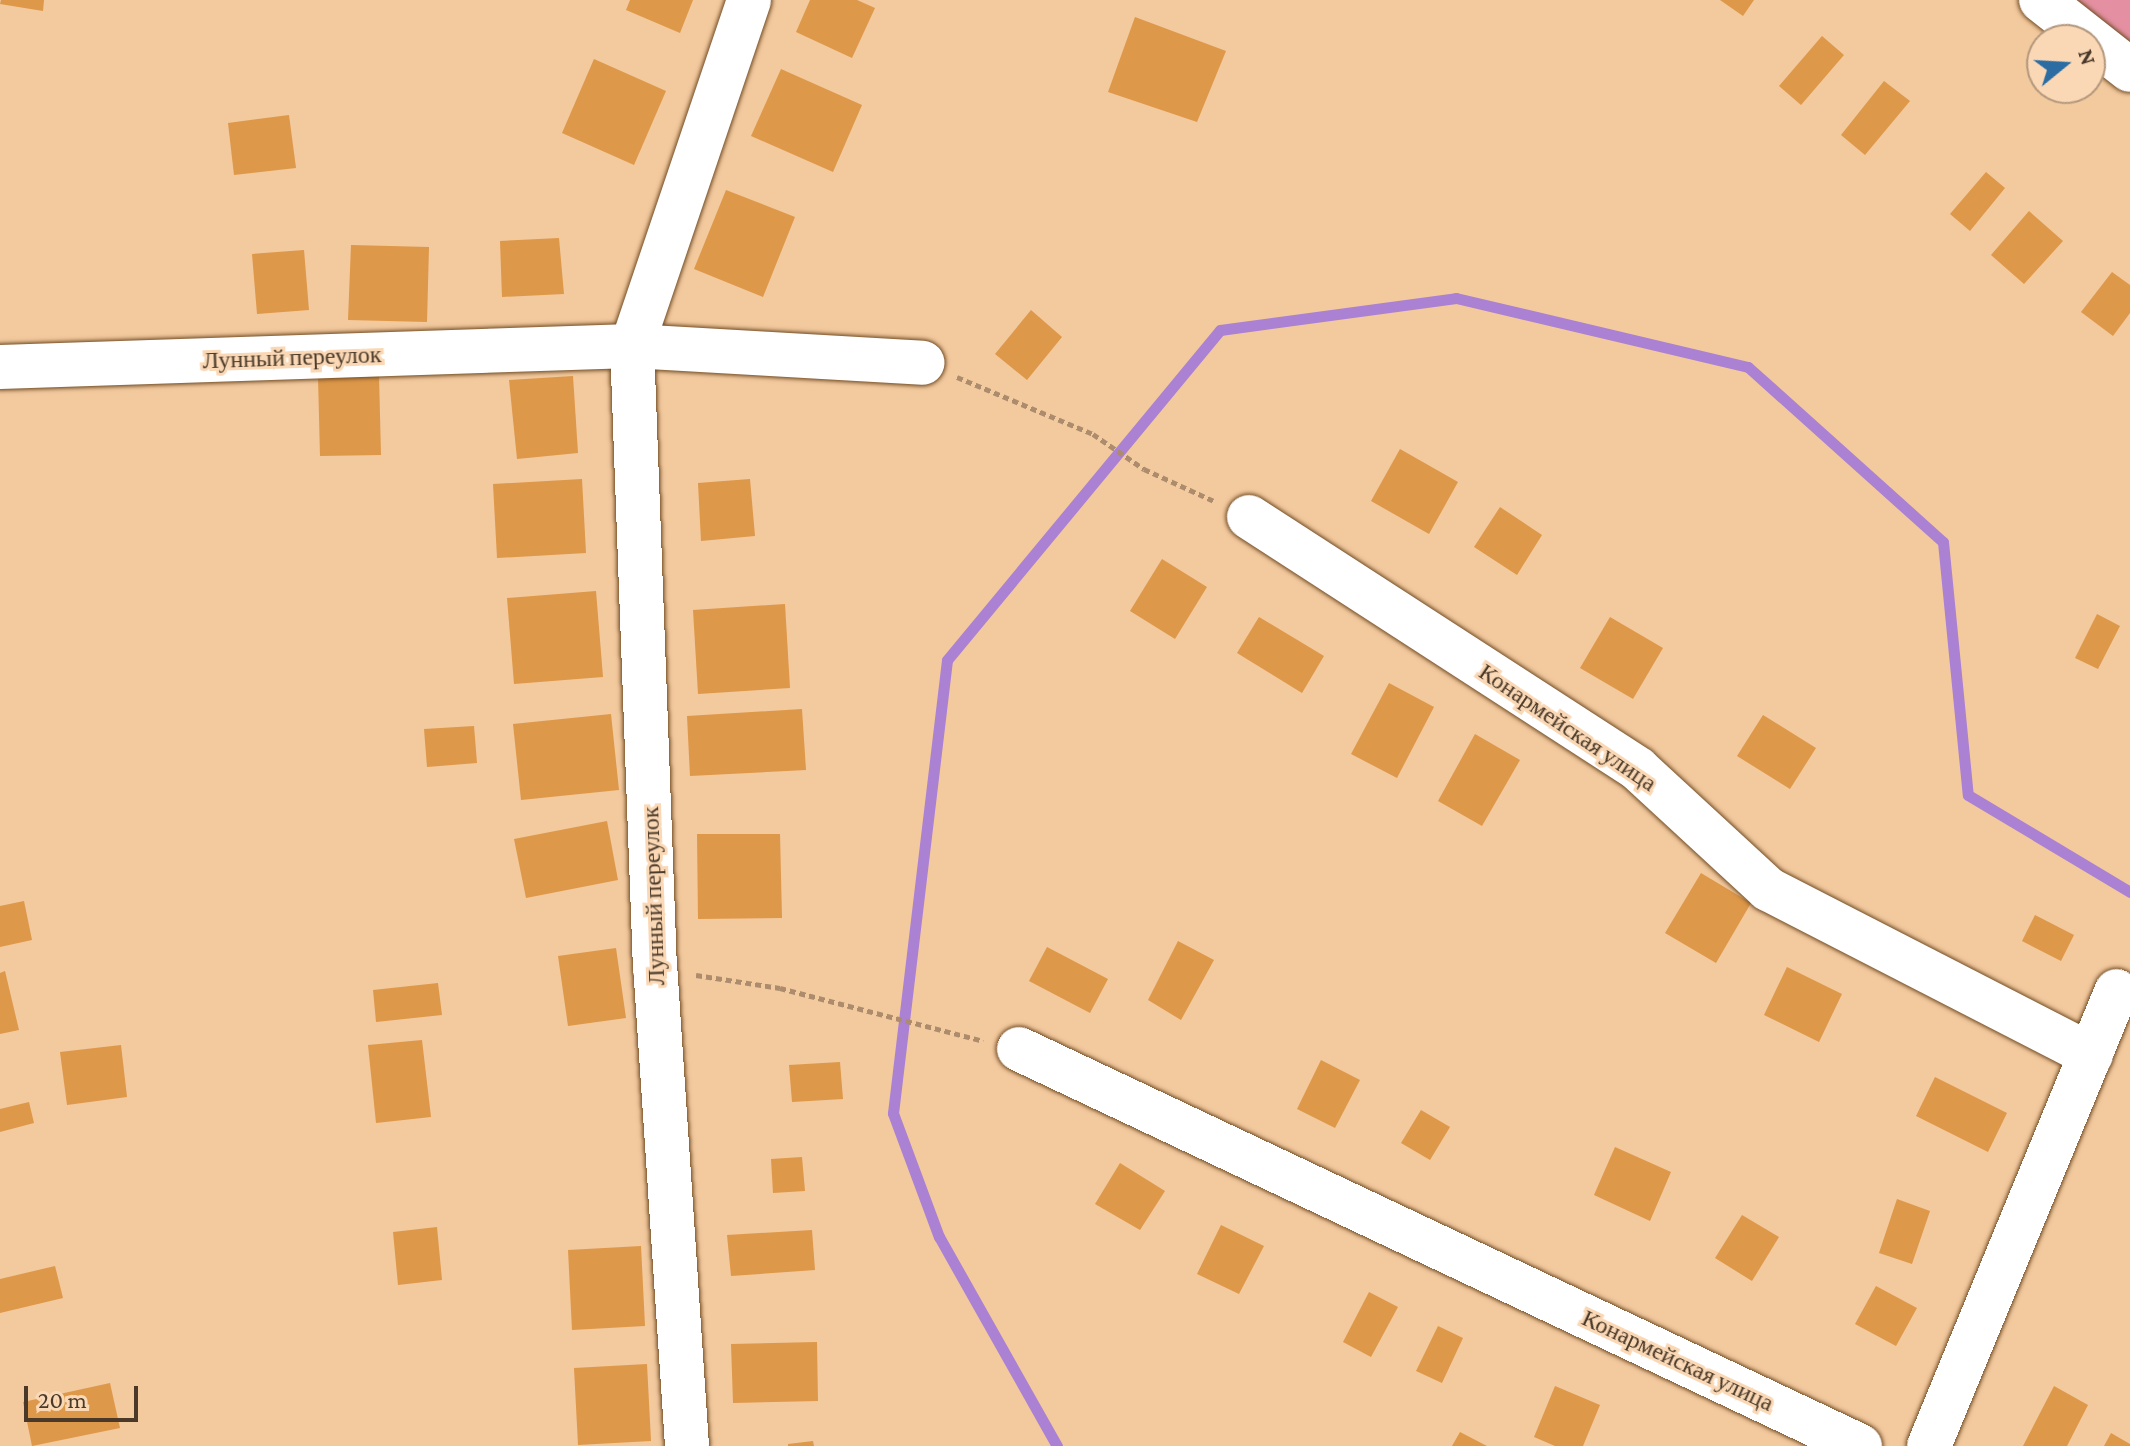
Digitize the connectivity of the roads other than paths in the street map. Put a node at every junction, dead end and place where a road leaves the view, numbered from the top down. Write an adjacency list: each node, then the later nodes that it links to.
1 (749, 0): 4 (street, Лунный переулок)
2 (2041, 0): 3 (street)
3 (2130, 70)
4 (632, 346): 5 (street, Лунный переулок); 6 (street, Лунный переулок); 11 (street, Лунный переулок)
5 (923, 363)
6 (0, 367)
7 (1249, 517): 10 (street, Конармейская улица)
8 (2117, 991): 10 (street)
9 (1019, 1049): 12 (street, Конармейская улица)
10 (2091, 1055): 13 (street)
11 (687, 1446)
12 (1860, 1446)
13 (1929, 1446)

